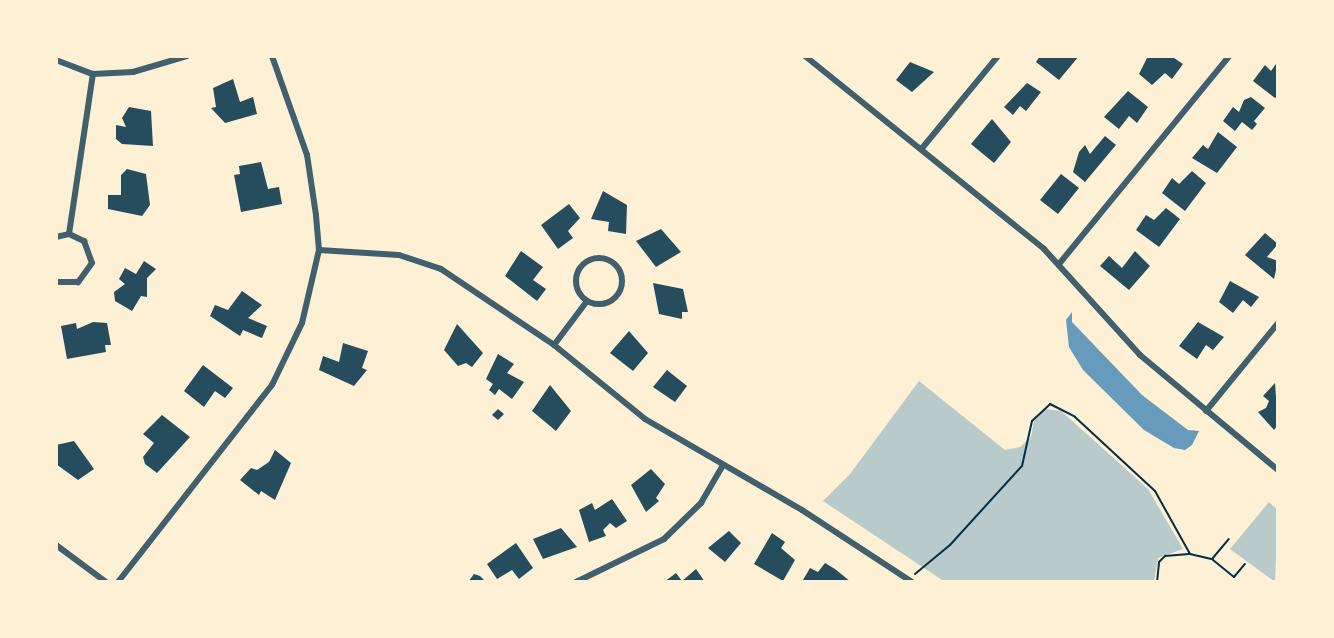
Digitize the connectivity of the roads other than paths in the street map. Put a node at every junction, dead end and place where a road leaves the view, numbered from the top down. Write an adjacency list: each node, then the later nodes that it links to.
1 (187, 56): 7 (street)
2 (272, 56): 11 (street)
3 (805, 56): 8 (street)
4 (998, 56): 8 (street)
5 (1229, 56): 12 (street)
6 (56, 60): 7 (street)
7 (93, 74): 9 (street)
8 (923, 147): 12 (street)
9 (69, 234): 10 (street); 13 (street)
10 (56, 237)
11 (319, 250): 16 (street); 24 (street)
12 (1059, 264): 17 (street)
13 (56, 282)
14 (587, 301): 14 (street); 16 (street)
15 (1278, 323): 17 (street)
16 (554, 345): 18 (street)
17 (1206, 411): 19 (street)
18 (723, 465): 21 (street); 25 (street)
19 (1278, 470)
20 (56, 545): 23 (street)
21 (900, 574): 22 (street); 26 (street)
22 (913, 578)
23 (106, 582)
24 (118, 582)
25 (576, 582)
26 (894, 582)

